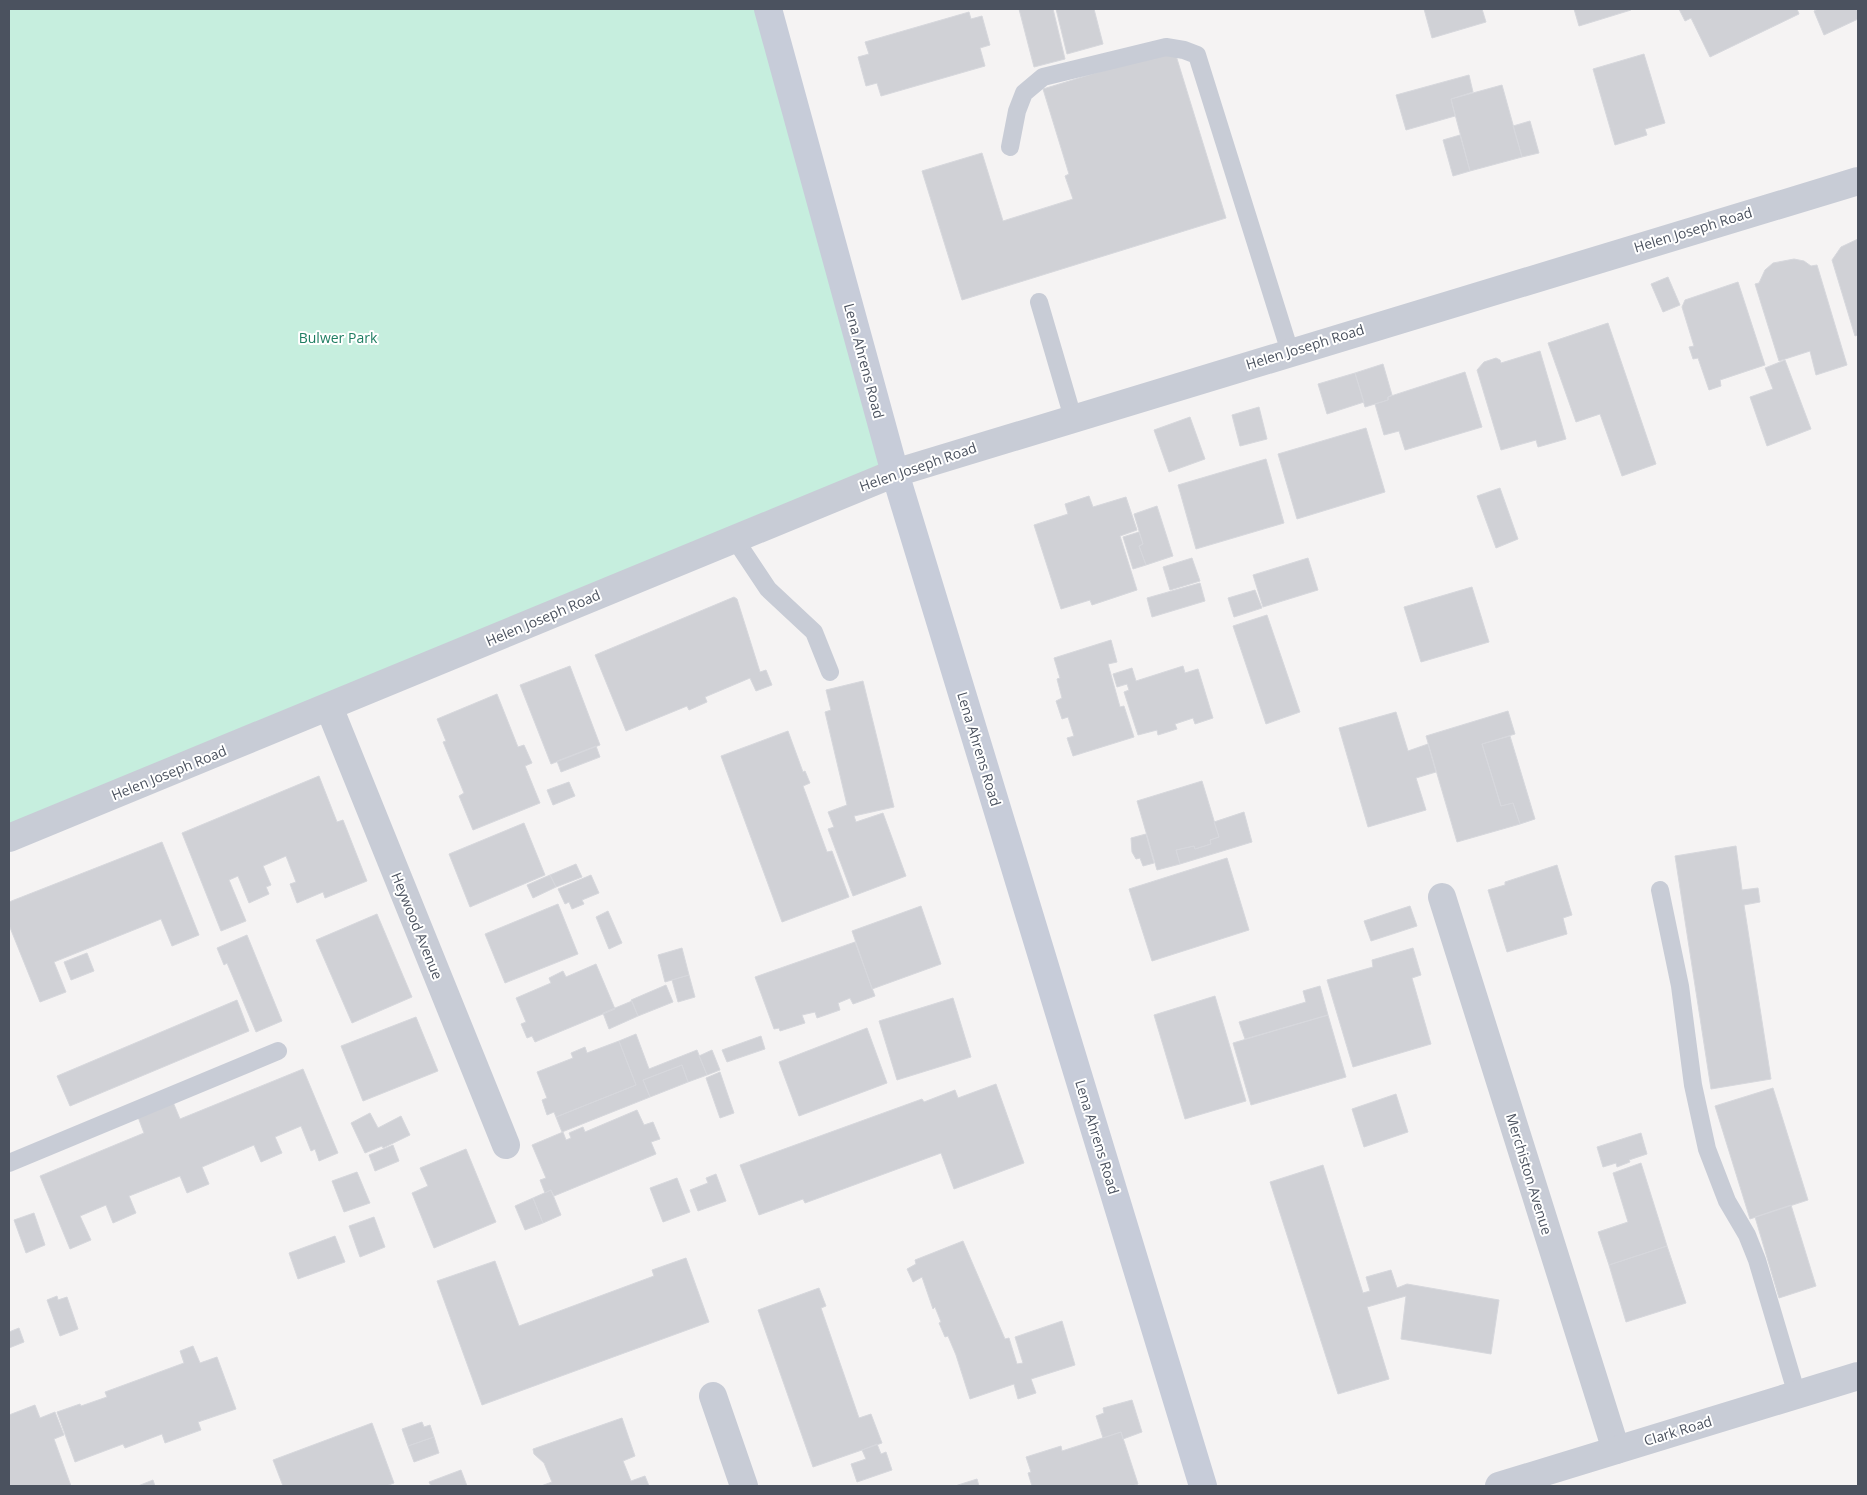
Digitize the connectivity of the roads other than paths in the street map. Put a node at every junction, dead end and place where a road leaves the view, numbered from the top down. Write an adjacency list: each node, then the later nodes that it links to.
1 (768, 9): 7 (main road, Lena Ahrens Road)
2 (1010, 147): 5 (lane)
3 (1858, 180): 5 (street, Helen Joseph Road)
4 (1039, 302): 6 (lane)
5 (1290, 352): 6 (street, Helen Joseph Road)
6 (1073, 418): 7 (street, Helen Joseph Road)
7 (895, 473): 8 (street, Helen Joseph Road); 22 (main road, Lena Ahrens Road)
8 (734, 538): 9 (lane); 10 (street, Helen Joseph Road)
9 (830, 672)
10 (329, 707): 11 (street, Helen Joseph Road); 15 (street, Heywood Avenue)
11 (9, 838)
12 (1660, 890): 18 (lane)
13 (1442, 897): 20 (street, Merchiston Avenue)
14 (278, 1051): 16 (lane)
15 (506, 1145)
16 (9, 1163)
17 (1858, 1376): 18 (street, Clark Road)
18 (1797, 1395): 20 (street, Clark Road)
19 (713, 1396): 21 (street)
20 (1616, 1450): 23 (street, Clark Road)
21 (744, 1486)
22 (1203, 1486)
23 (1499, 1486)

